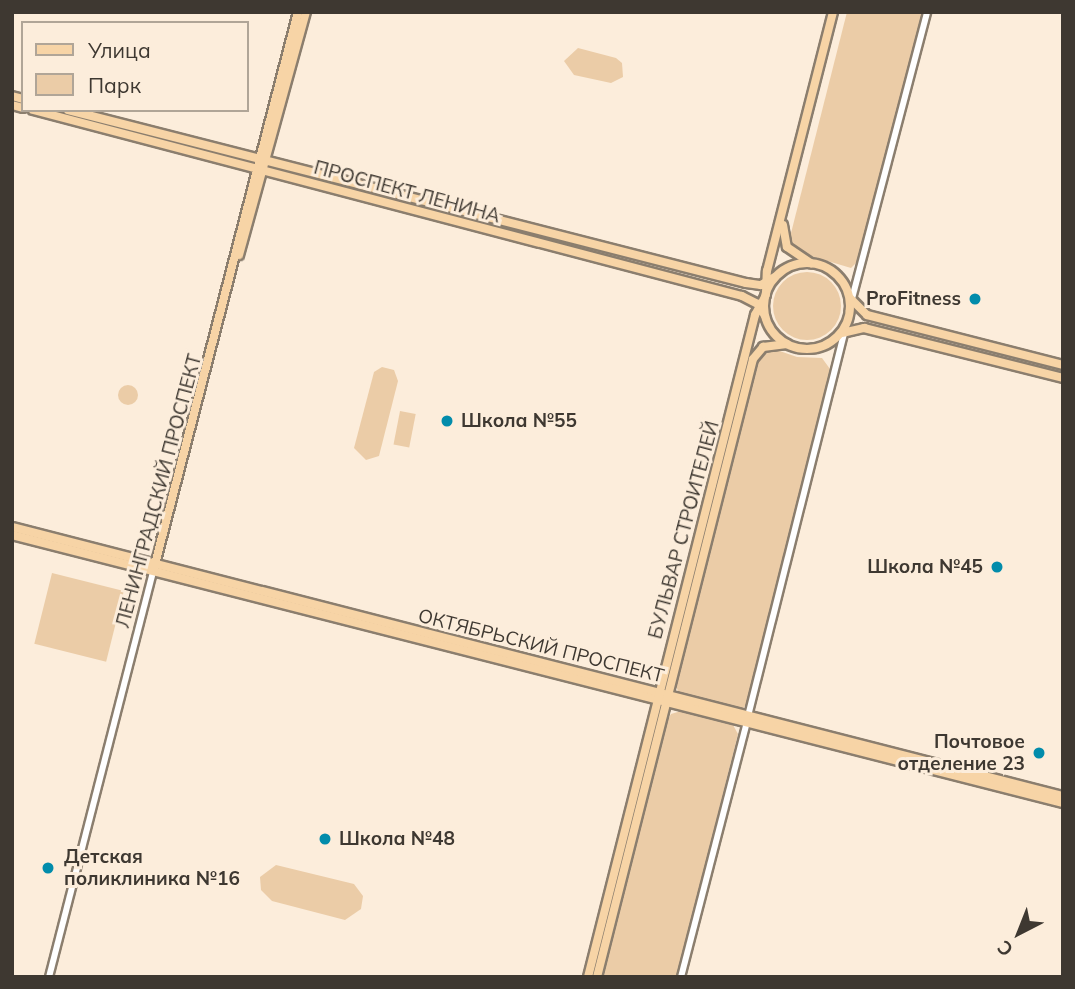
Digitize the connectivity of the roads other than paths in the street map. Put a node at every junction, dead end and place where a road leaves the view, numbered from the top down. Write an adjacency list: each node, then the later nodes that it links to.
1 (298, 12): 7 (main road)
2 (306, 12): 7 (main road)
3 (836, 12): 9 (main road); 11 (main road)
4 (927, 12): 13 (street)
5 (41, 112): 8 (main road, ПРОСПЕКТ ЛЕНИНА)
6 (76, 112): 7 (main road, ПРОСПЕКТ ЛЕНИНА)
7 (264, 159): 8 (main road, ЛЕНИНГРАДСКИЙ ПРОСПЕКТ); 11 (main road, ПРОСПЕКТ ЛЕНИНА)
8 (261, 170): 14 (main road, ПРОСПЕКТ ЛЕНИНА); 22 (main road, ЛЕНИНГРАДСКИЙ ПРОСПЕКТ)
9 (811, 263): 10 (main road); 13 (main road)
10 (775, 277): 11 (main road); 12 (main road)
11 (766, 284): 12 (main road)
12 (766, 295): 14 (main road, БУЛЬВАР СТРОИТЕЛЕЙ); 15 (main road)
13 (850, 303): 16 (main road); 18 (main road)
14 (759, 306): 15 (main road); 23 (main road, БУЛЬВАР СТРОИТЕЛЕЙ)
15 (765, 316): 17 (main road)
16 (843, 330): 17 (main road); 19 (main road); 24 (street)
17 (787, 344): 23 (main road, БУЛЬВАР СТРОИТЕЛЕЙ)
18 (1063, 365)
19 (1063, 378)
20 (12, 527): 22 (main road, ОКТЯБРЬСКИЙ ПРОСПЕКТ)
21 (12, 535): 22 (main road, ОКТЯБРЬСКИЙ ПРОСПЕКТ)
22 (154, 567): 23 (main road, ОКТЯБРЬСКИЙ ПРОСПЕКТ); 27 (street, ЛЕНИНГРАДСКИЙ ПРОСПЕКТ)
23 (662, 697): 24 (main road, ОКТЯБРЬСКИЙ ПРОСПЕКТ); 28 (main road, БУЛЬВАР СТРОИТЕЛЕЙ); 29 (main road, БУЛЬВАР СТРОИТЕЛЕЙ)
24 (747, 719): 25 (main road, ОКТЯБРЬСКИЙ ПРОСПЕКТ); 26 (main road, ОКТЯБРЬСКИЙ ПРОСПЕКТ); 30 (street)
25 (1063, 796)
26 (1063, 803)
27 (49, 977)
28 (588, 977)
29 (597, 977)
30 (681, 977)

